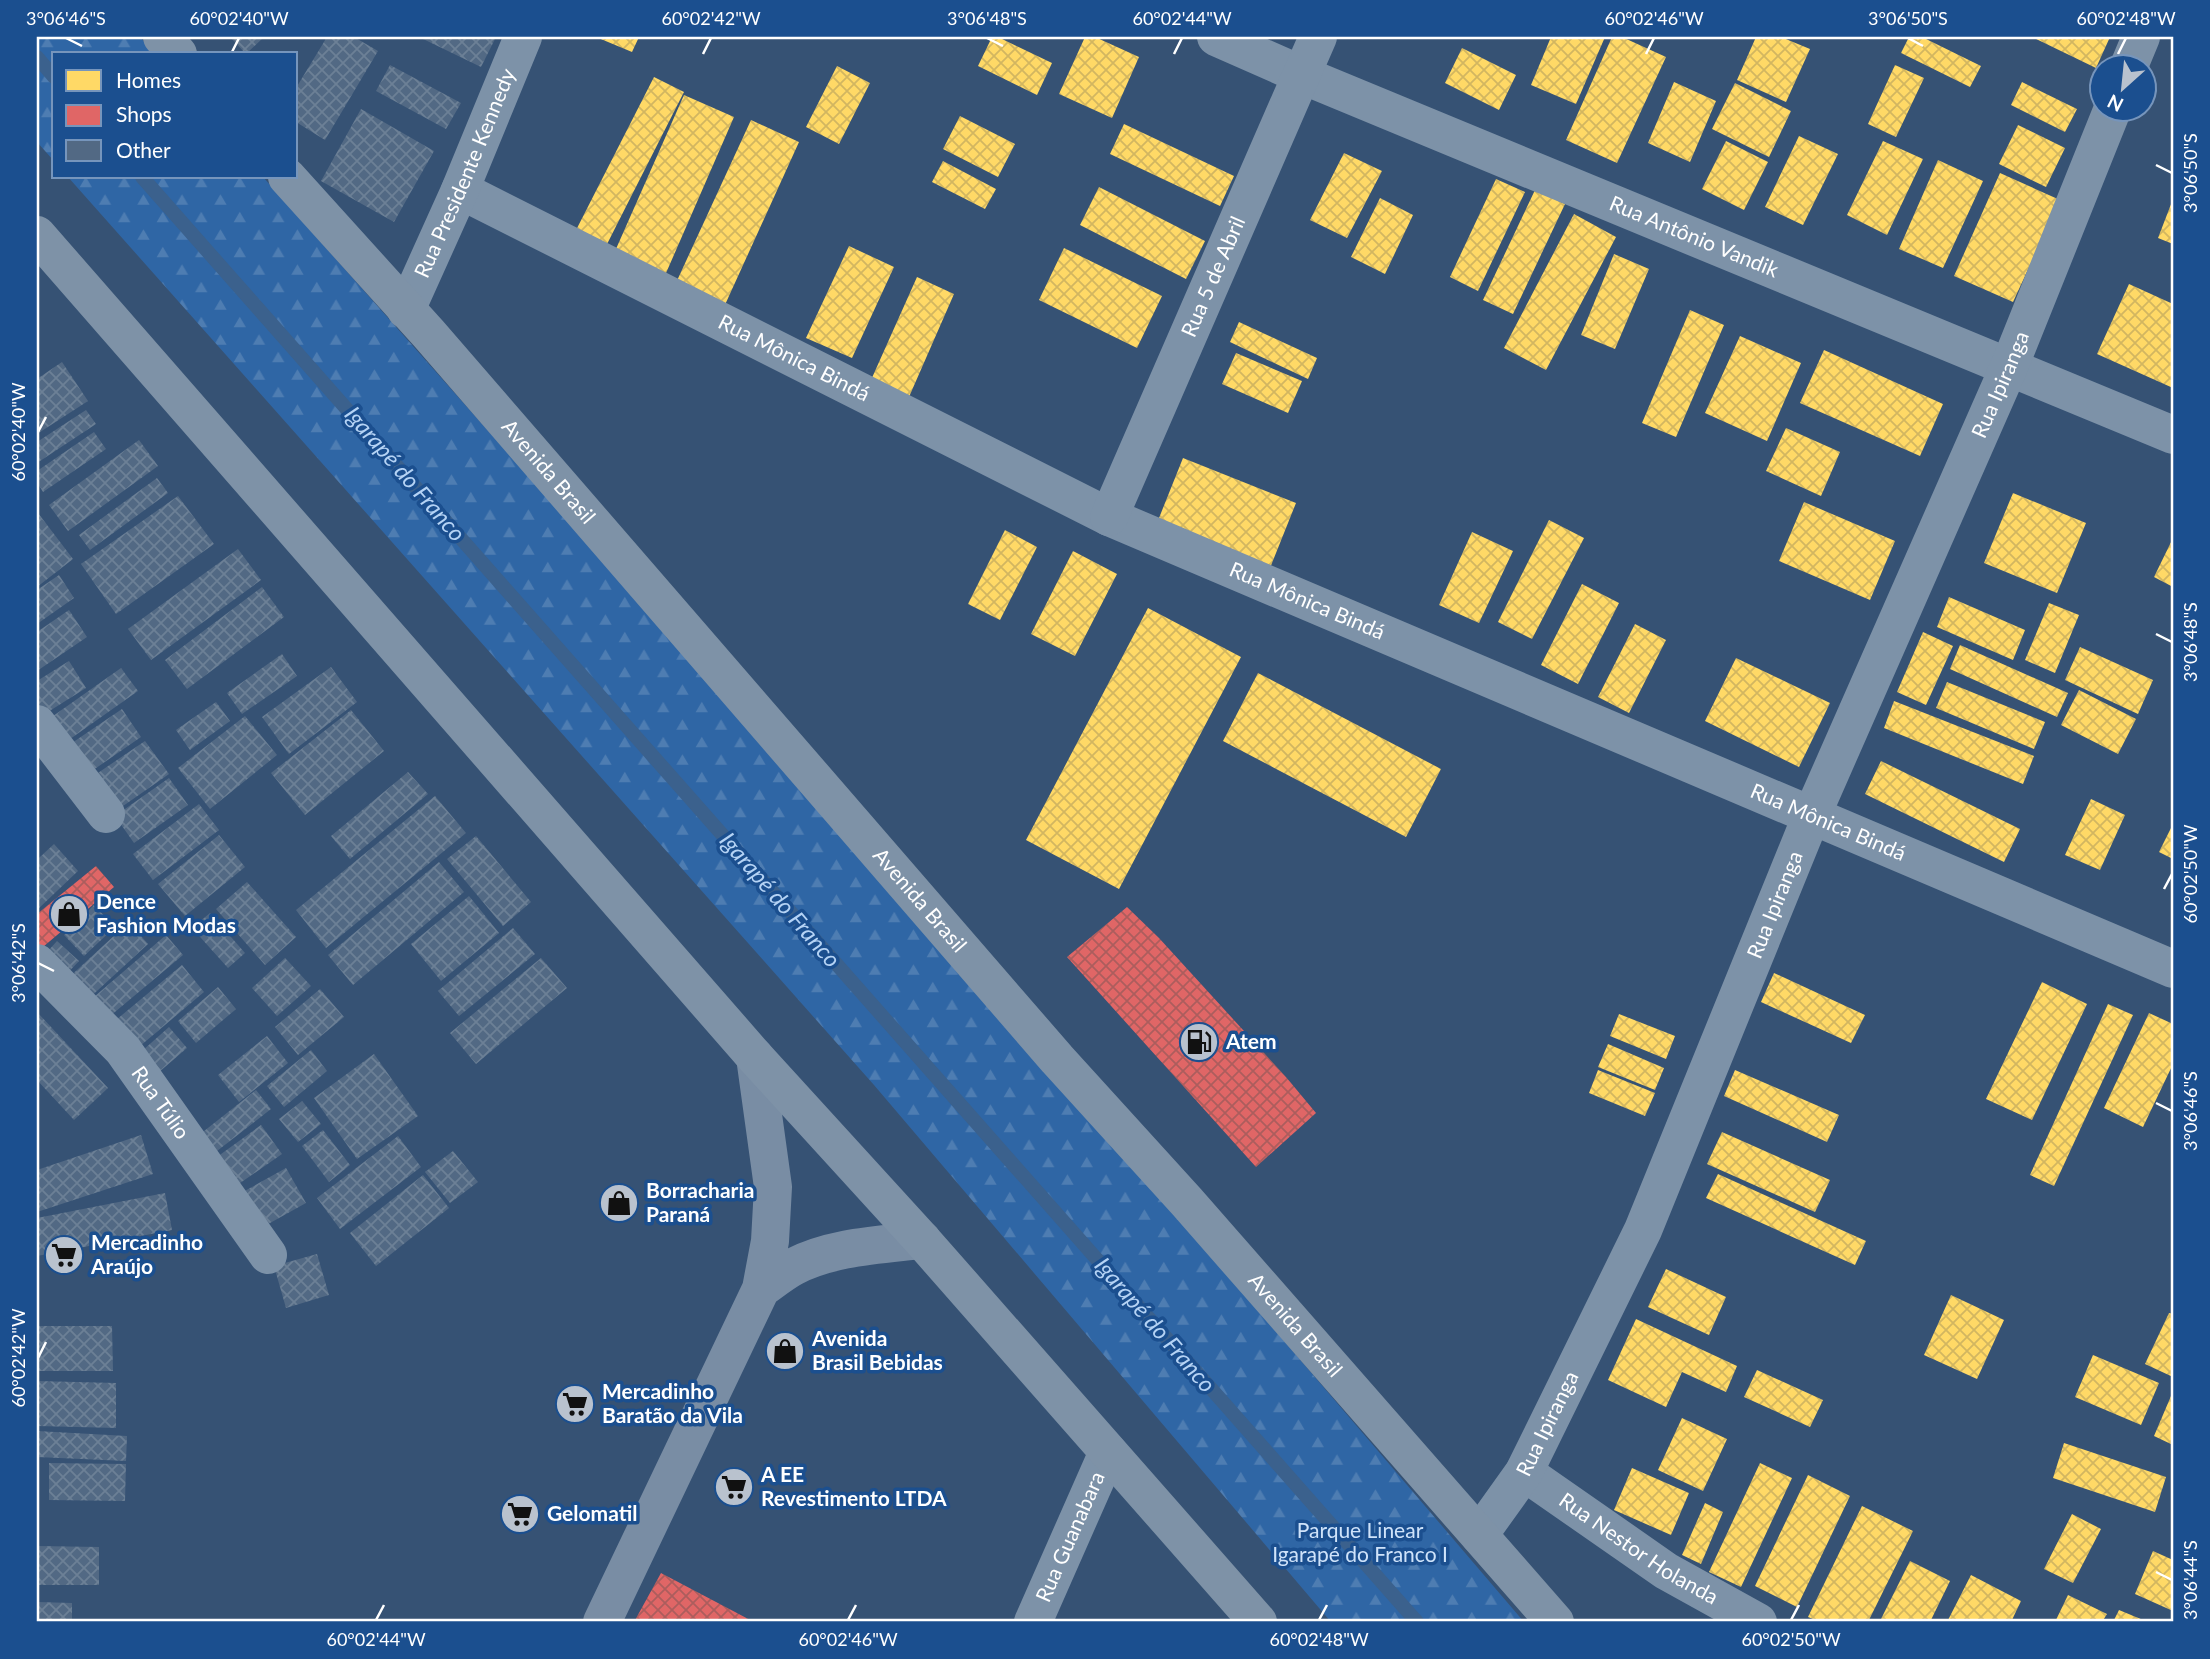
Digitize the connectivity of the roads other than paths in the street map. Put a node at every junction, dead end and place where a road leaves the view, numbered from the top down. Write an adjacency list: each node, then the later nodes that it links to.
1 (162, 37): 5 (highway)
2 (523, 37): 9 (street, Rua Presidente Kennedy)
3 (1216, 37): 6 (street, Rua Antônio Vandik)
4 (1318, 37): 6 (street, Rua 5 de Abril)
5 (176, 52)
6 (1302, 75): 12 (street, Rua Antônio Vandik); 14 (street, Rua 5 de Abril)
7 (2107, 122): 12 (street, Rua Ipiranga)
8 (288, 178): 11 (highway, Avenida Brasil)
9 (460, 190): 11 (street, Rua Presidente Kennedy); 14 (street, Rua Mônica Bindá)
10 (37, 235): 20 (highway)
11 (406, 310): 26 (highway, Avenida Brasil)
12 (2009, 367): 13 (street, Rua Antônio Vandik); 17 (street, Rua Ipiranga)
13 (2173, 435)
14 (1109, 517): 17 (street, Rua Mônica Bindá)
15 (37, 724): 16 (street)
16 (106, 814)
17 (1811, 817): 19 (street, Rua Mônica Bindá); 25 (street, Rua Ipiranga)
18 (37, 963): 22 (street, Rua Túlio)
19 (2173, 969)
20 (755, 1057): 21 (highway); 23 (street)
21 (922, 1240): 23 (street); 24 (highway)
22 (268, 1255)
23 (761, 1289): 27 (street)
24 (1108, 1451): 28 (street, Rua Guanabara); 29 (highway)
25 (1524, 1472): 26 (street, Rua Ipiranga); 31 (street, Rua Nestor Holanda)
26 (1479, 1535): 30 (highway, Avenida Brasil)
27 (602, 1622)
28 (1033, 1622)
29 (1258, 1622)
30 (1555, 1622)
31 (1758, 1622)

